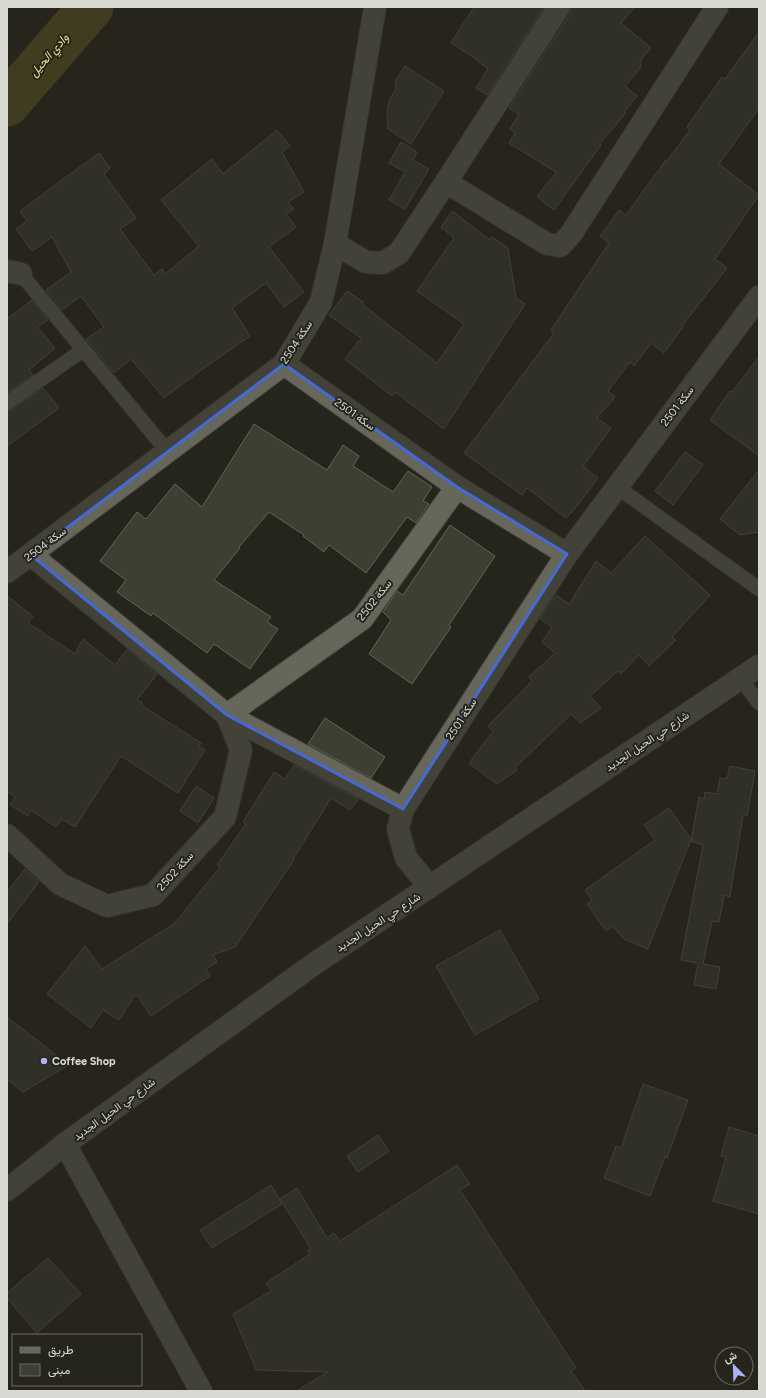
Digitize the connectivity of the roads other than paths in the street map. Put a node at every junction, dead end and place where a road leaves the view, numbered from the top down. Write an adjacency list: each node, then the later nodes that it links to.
1 (375, 7): 5 (street, سكة 2504)
2 (559, 7): 4 (street)
3 (716, 7): 4 (street)
4 (446, 182): 5 (street)
5 (335, 244): 9 (street, سكة 2504)
6 (14, 272): 8 (lane)
7 (759, 297): 13 (street, سكة 2501)
8 (83, 350): 10 (lane); 11 (lane)
9 (284, 364): 11 (street, سكة 2504); 12 (street, سكة 2501)
10 (7, 403)
11 (168, 452): 14 (street, سكة 2504)
12 (457, 487): 15 (street, سكة 2501); 21 (street, سكة 2502)
13 (617, 487): 15 (street, سكة 2501); 17 (lane)
14 (31, 554): 16 (street, سكة 2504); 21 (street, سكة 2502)
15 (567, 554): 22 (street, سكة 2501)
16 (7, 572)
17 (759, 589)
18 (759, 666): 19 (street, شارع حي الحيل الجديد)
19 (740, 678): 20 (lane); 24 (street, شارع حي الحيل الجديد)
20 (759, 703)
21 (226, 715): 22 (street, سكة 2502); 23 (street, سكة 2502)
22 (403, 809): 24 (street, سكة 2501)
23 (7, 835)
24 (430, 888): 25 (street, شارع حي الحيل الجديد)
25 (65, 1144): 26 (street, شارع حي الحيل الجديد); 27 (street)
26 (7, 1190)
27 (201, 1391)

